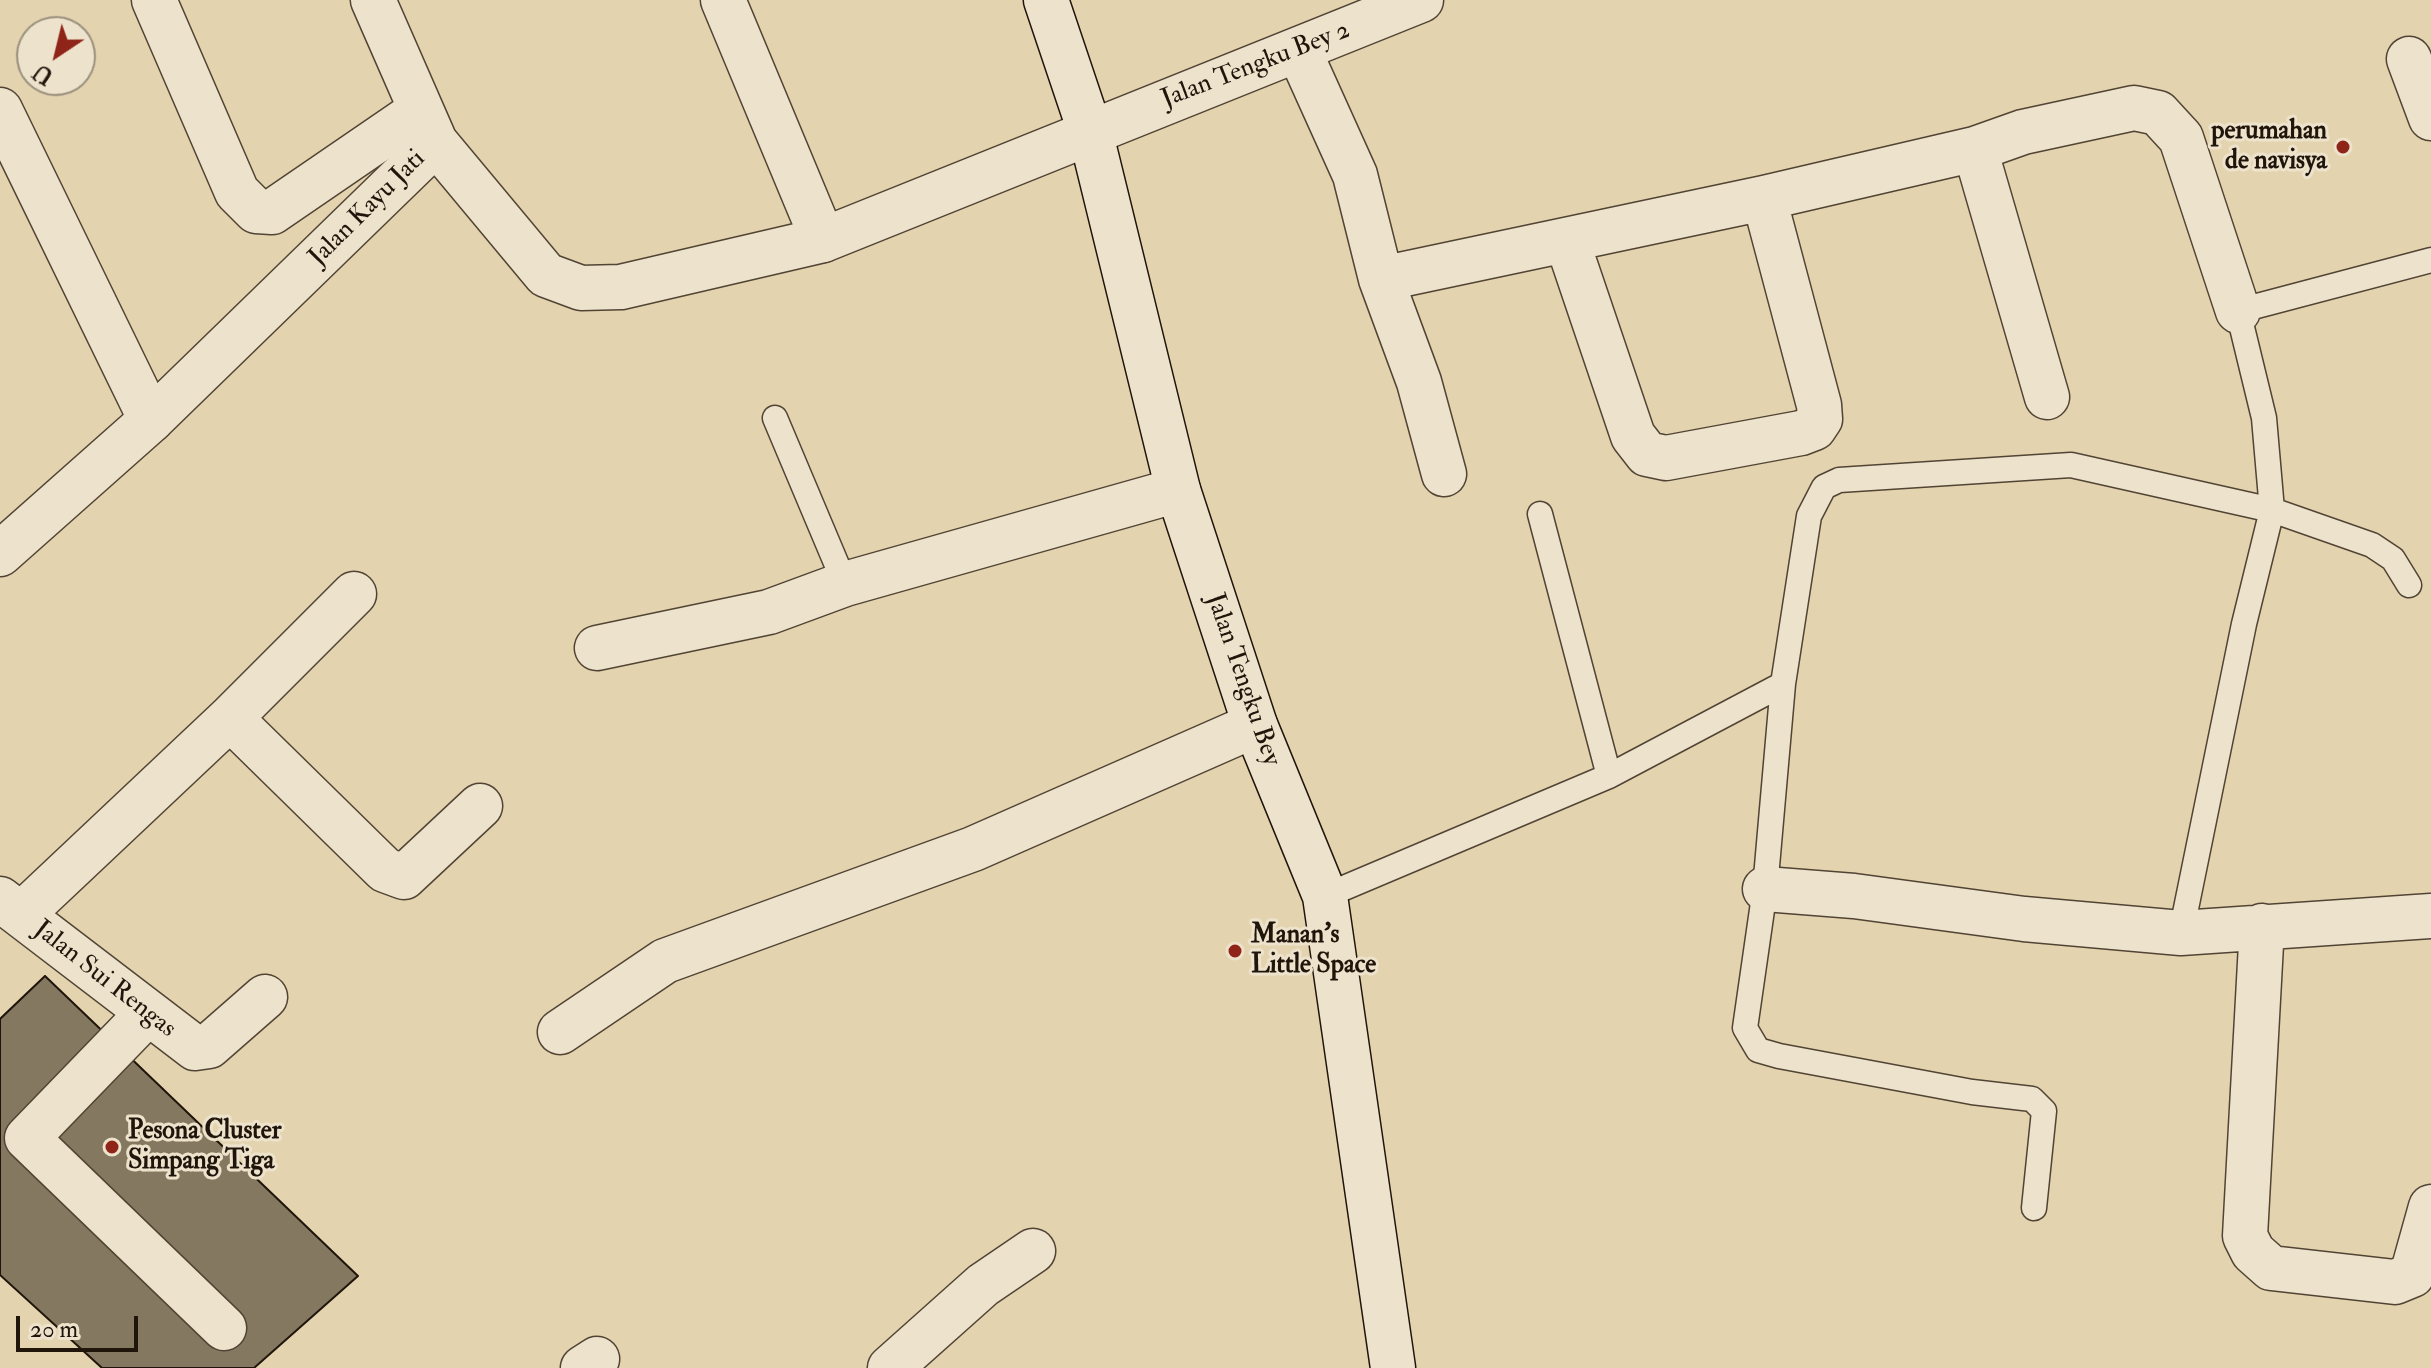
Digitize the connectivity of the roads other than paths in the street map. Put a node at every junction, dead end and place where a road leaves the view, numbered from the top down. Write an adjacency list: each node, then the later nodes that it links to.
1 (154, 0): 10 (street)
2 (373, 0): 10 (street)
3 (723, 0): 14 (street)
4 (1046, 0): 11 (street, Jalan Tengku Bey)
5 (1421, 0): 6 (street, Jalan Tengku Bey 2)
6 (1299, 51): 11 (street, Jalan Tengku Bey 2); 17 (street)
7 (2409, 59): 9 (street)
8 (0, 110): 21 (street)
9 (2431, 118)
10 (429, 126): 14 (street, Jalan Kayu Jati); 21 (street, Jalan Kayu Jati)
11 (1090, 131): 14 (street, Jalan Kayu Jati); 23 (street, Jalan Tengku Bey)
12 (1975, 149): 13 (street); 18 (street); 19 (street)
13 (1764, 198): 15 (street); 15 (street)
14 (823, 240)
15 (1567, 241): 17 (street)
16 (2431, 260): 18 (lane)
17 (1381, 279): 22 (street)
18 (2238, 311): 24 (lane)
19 (2047, 397)
20 (775, 418): 27 (lane)
21 (151, 420): 26 (street, Jalan Kayu Jati)
22 (1444, 474)
23 (1178, 490): 27 (street); 33 (street, Jalan Tengku Bey)
24 (2272, 510): 28 (lane); 31 (lane); 41 (lane)
25 (1540, 514): 34 (lane)
26 (0, 554)
27 (845, 584): 30 (street)
28 (2409, 585)
29 (354, 594): 32 (street)
30 (597, 648)
31 (1783, 684): 34 (lane); 36 (lane)
32 (230, 718): 35 (street); 38 (street)
33 (1255, 725): 37 (street, Jalan Tengku Bey); 44 (street)
34 (1609, 776): 37 (lane)
35 (480, 806)
36 (1765, 889): 41 (street); 46 (lane)
37 (1325, 896): 50 (street, Jalan Tengku Bey)
38 (10, 907): 43 (street, Jalan Sui Rengas)
39 (2431, 916): 40 (street)
40 (2262, 926): 41 (street); 45 (street)
41 (2181, 933)
42 (265, 997): 43 (street, Jalan Sui Rengas)
43 (147, 1014): 48 (street)
44 (560, 1032)
45 (2431, 1207)
46 (2034, 1208)
47 (1033, 1251): 49 (street)
48 (224, 1328)
49 (890, 1368)
50 (1393, 1368)

